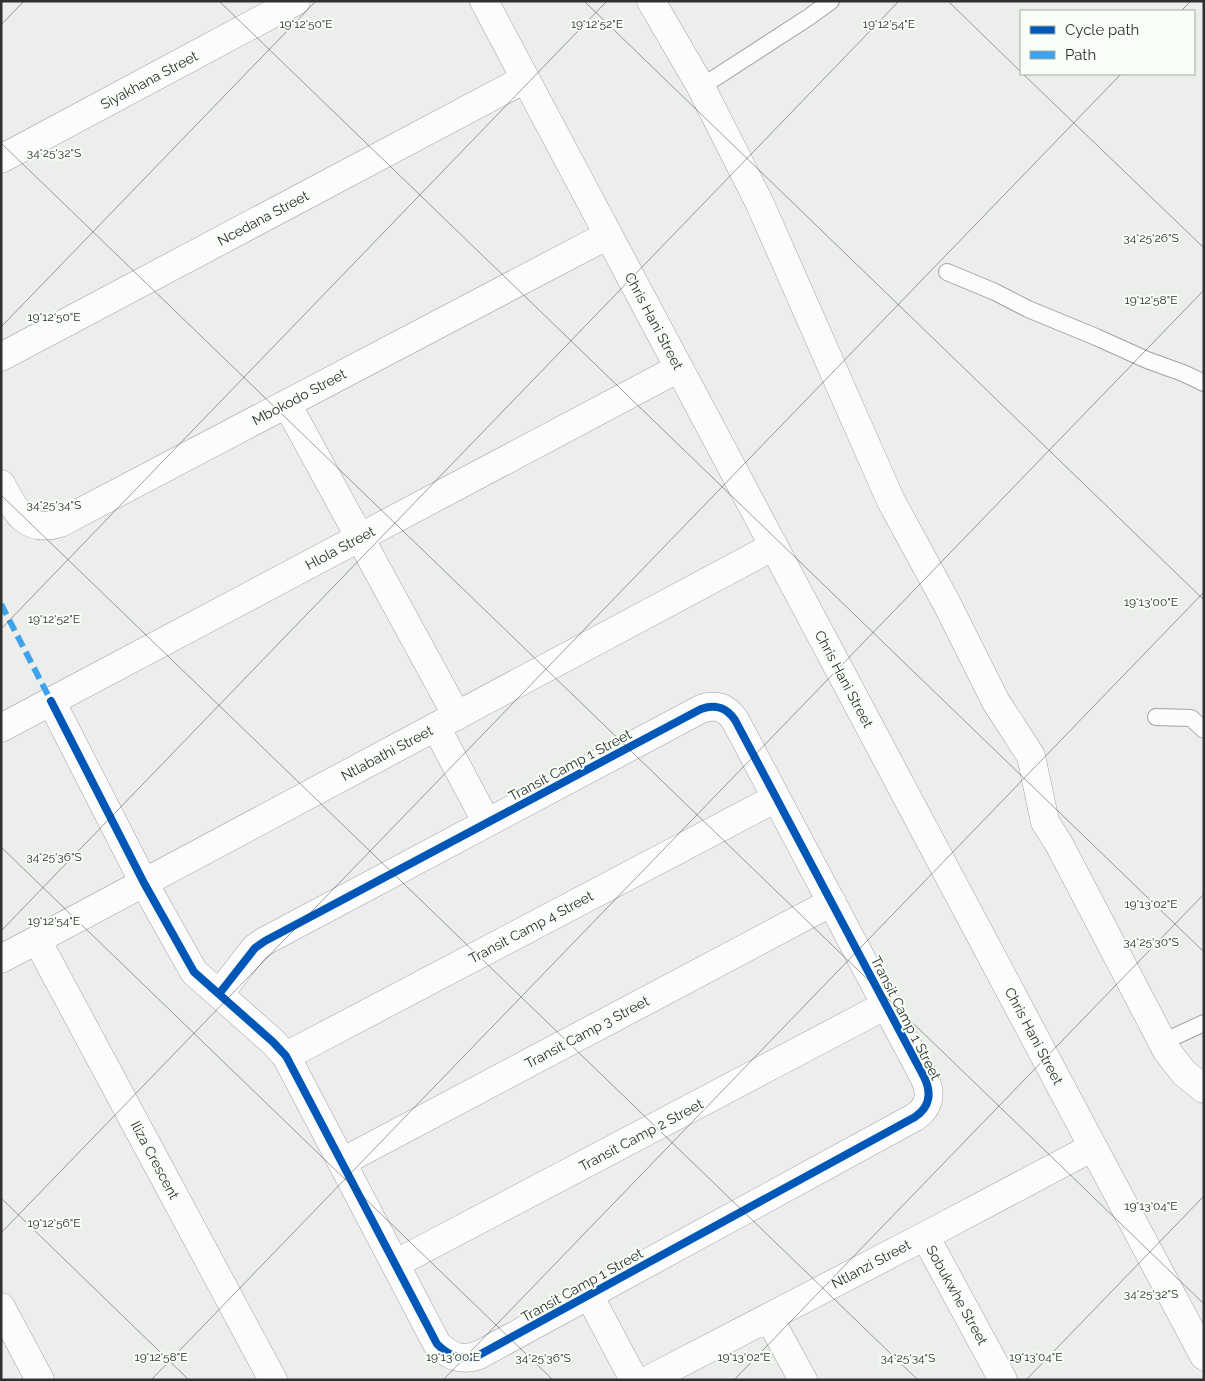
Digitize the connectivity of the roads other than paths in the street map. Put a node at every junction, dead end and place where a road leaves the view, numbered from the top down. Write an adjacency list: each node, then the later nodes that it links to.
1 (296, 1): 7 (street, Siyakhana Street)
2 (484, 1): 5 (street, Chris Hani Street)
3 (651, 1): 6 (street)
4 (831, 1): 6 (lane)
5 (525, 79): 8 (street, Chris Hani Street); 10 (street, Ncedana Street)
6 (701, 87): 31 (street)
7 (1, 159)
8 (608, 235): 11 (street, Chris Hani Street); 13 (street, Mbokodo Street)
9 (947, 272): 12 (lane)
10 (1, 357)
11 (679, 368): 15 (street, Hlola Street); 16 (street, Chris Hani Street)
12 (1204, 383)
13 (286, 404): 14 (street, Mbokodo Street); 15 (street)
14 (1, 484)
15 (360, 538): 17 (street, Hlola Street); 19 (street)
16 (774, 546): 19 (street, Ntlabathi Street); 34 (street, Chris Hani Street)
17 (51, 701): 20 (street, Hlola Street); 24 (street, Transit Camp 1 Street)
18 (1156, 717): 21 (lane)
19 (446, 721): 23 (street); 24 (street, Ntlabathi Street)
20 (1, 728)
21 (1204, 730)
22 (776, 798): 23 (street, Transit Camp 1 Street); 25 (street, Transit Camp 1 Street); 32 (street, Transit Camp 4 Street)
23 (487, 823): 28 (street, Transit Camp 1 Street)
24 (144, 883): 26 (street, Ntlabathi Street); 28 (street, Transit Camp 1 Street)
25 (832, 902): 29 (street, Transit Camp 1 Street); 35 (street, Transit Camp 3 Street)
26 (38, 940): 27 (street, Ntlabathi Street); 43 (street, Iliza Crescent)
27 (1, 959)
28 (219, 994): 32 (street, Transit Camp 1 Street)
29 (886, 1005): 37 (street, Transit Camp 2 Street); 38 (street, Transit Camp 1 Street)
30 (1204, 1023): 31 (lane)
31 (1163, 1042): 33 (street)
32 (286, 1056): 35 (street, Transit Camp 1 Street)
33 (1204, 1089)
34 (1093, 1147): 36 (street, Ntlanzi Street); 41 (street, Chris Hani Street)
35 (342, 1162): 37 (street, Transit Camp 1 Street)
36 (925, 1236): 40 (street, Ntlanzi Street); 47 (street, Sobukwhe Street)
37 (395, 1264): 38 (street, Transit Camp 1 Street)
38 (589, 1295): 44 (street, Transit Camp 1 Street)
39 (1, 1307): 42 (street)
40 (769, 1318): 45 (street, Ntlanzi Street); 46 (street)
41 (1204, 1356)
42 (40, 1380)
43 (273, 1380)
44 (634, 1380)
45 (648, 1380)
46 (803, 1380)
47 (1003, 1380)

